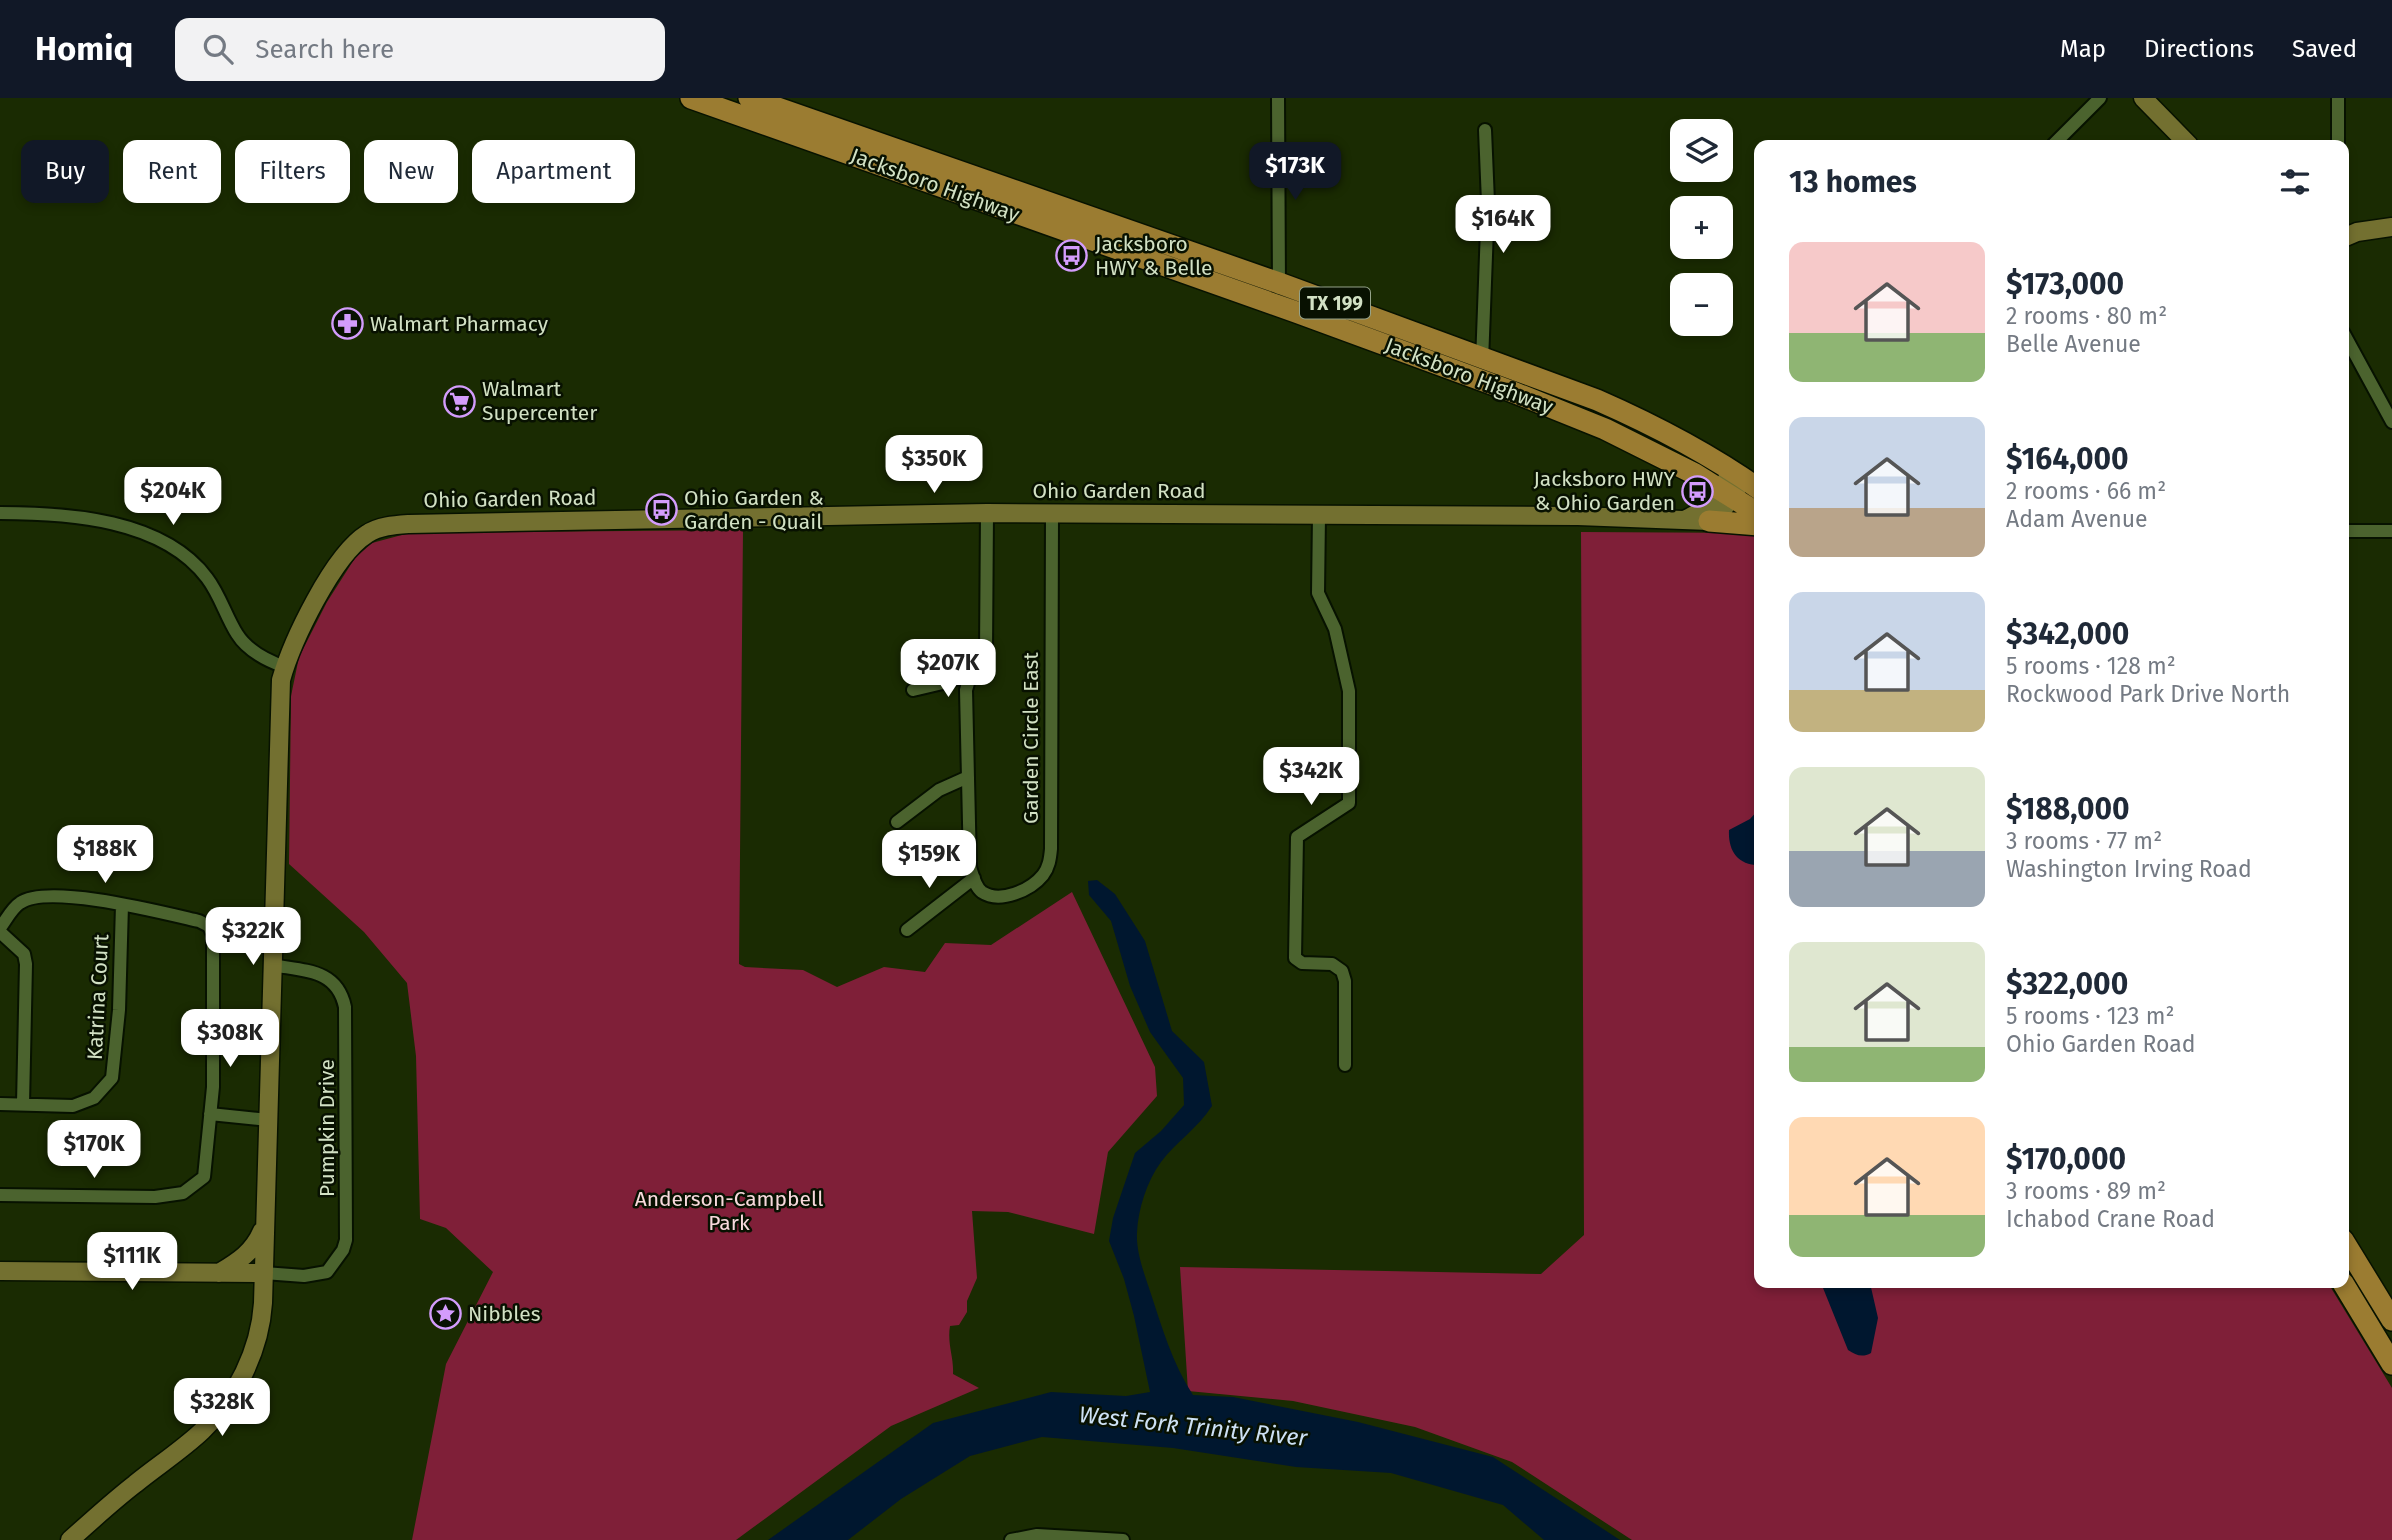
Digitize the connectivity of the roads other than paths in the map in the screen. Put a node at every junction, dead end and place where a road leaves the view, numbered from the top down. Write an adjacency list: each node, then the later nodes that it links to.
1 (691, 98): 12 (main road, Jacksboro Highway / TX 199)
2 (749, 98): 12 (main road, Jacksboro Highway / TX 199)
3 (1278, 98): 15 (street)
4 (2099, 98): 9 (street)
5 (2143, 98): 7 (street)
6 (2338, 98): 11 (street)
7 (2160, 106): 10 (street)
8 (1485, 130): 18 (street)
9 (2058, 140)
10 (2185, 140)
11 (2338, 140)
12 (1017, 203): 15 (main road, Jacksboro Highway / TX 199); 16 (main road, Jacksboro Highway / TX 199)
13 (2392, 227): 14 (street)
14 (2349, 235)
15 (1279, 283): 16 (street); 18 (main road, Jacksboro Highway / TX 199)
16 (1278, 305): 18 (main road, Jacksboro Highway / TX 199)
17 (2349, 342): 19 (street)
18 (1481, 370): 20 (main road, Jacksboro Highway / TX 199)
19 (2392, 422)
20 (1738, 485): 21 (main road, Jacksboro Highway / TX 199); 26 (street); 27 (street)
21 (1754, 507)
22 (0, 513): 31 (street)
23 (987, 513): 24 (street, Ohio Garden Road); 31 (street, Ohio Garden Road); 32 (street)
24 (1052, 514): 25 (street, Ohio Garden Road); 36 (street, Garden Circle East)
25 (1319, 515): 26 (street, Ohio Garden Road); 41 (street)
26 (1684, 520): 27 (street, Ohio Garden Road)
27 (1709, 521): 28 (main road)
28 (1754, 525)
29 (2349, 531): 30 (street)
30 (2392, 531)
31 (285, 667): 40 (street, Ohio Garden Road)
32 (971, 673): 33 (street); 34 (street)
33 (913, 690)
34 (968, 777): 35 (street); 36 (street)
35 (897, 822)
36 (974, 878): 39 (street)
37 (122, 905): 38 (street); 43 (street, Katrina Court); 44 (street)
38 (0, 930): 43 (street)
39 (906, 930)
40 (272, 965): 45 (street, Ohio Garden Road); 51 (street, Pumpkin Drive)
41 (1345, 1065)
42 (0, 1104): 43 (street)
43 (23, 1104)
44 (210, 1114): 45 (street); 46 (street)
45 (268, 1120): 47 (street, Ohio Garden Road)
46 (0, 1195)
47 (265, 1224): 50 (street); 51 (street, Ohio Garden Road)
48 (2349, 1250): 53 (main road)
49 (0, 1271): 50 (street)
50 (219, 1273): 51 (street)
51 (264, 1273): 55 (street, Ohio Garden Road)
52 (2346, 1288): 54 (main road)
53 (2392, 1320)
54 (2392, 1364)
55 (71, 1540)
56 (1011, 1540): 57 (street)
57 (1123, 1540)

